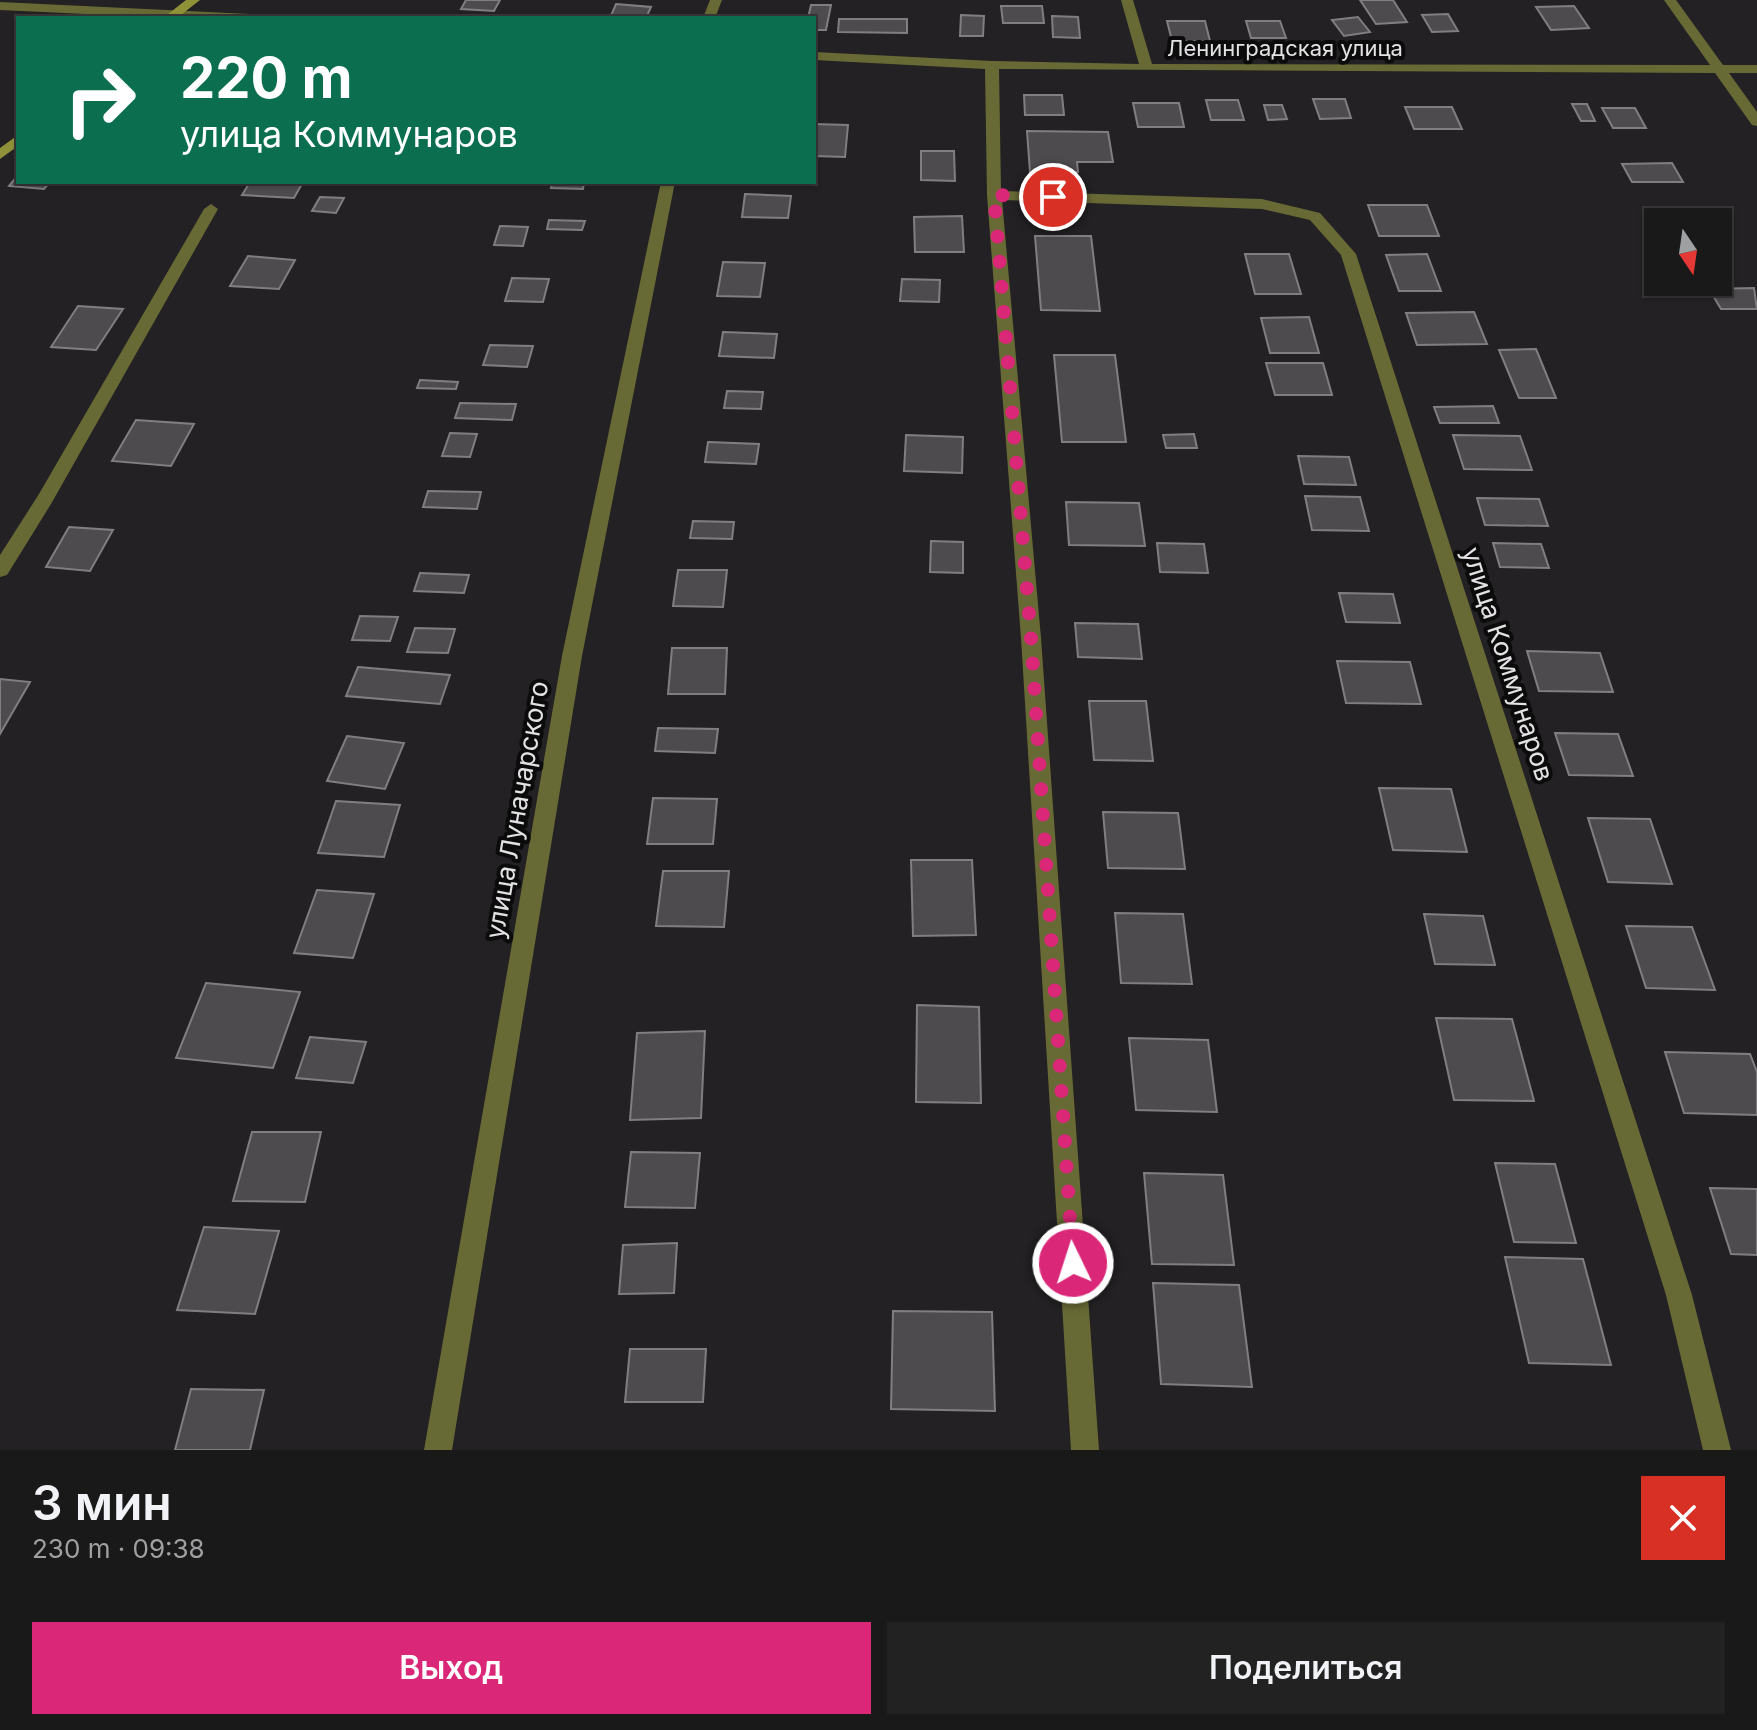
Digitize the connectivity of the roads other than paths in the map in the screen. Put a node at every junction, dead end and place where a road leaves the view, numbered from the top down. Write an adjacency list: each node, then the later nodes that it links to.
1 (194, 0): 5 (main road)
2 (1127, 0): 9 (street)
3 (1670, 0): 11 (street)
4 (0, 6): 5 (street)
5 (172, 15): 6 (street)
6 (198, 16)
7 (816, 56): 8 (street, Ленинградская улица)
8 (992, 65): 9 (street, Ленинградская улица); 16 (street)
9 (1147, 68): 11 (street, Ленинградская улица)
10 (1757, 69): 11 (street, Ленинградская улица)
11 (1720, 70): 12 (street)
12 (1757, 122)
13 (16, 141): 14 (main road)
14 (0, 155)
15 (668, 184): 19 (street, улица Луначарского)
16 (994, 195): 20 (street); 21 (street, улица Коммунаров)
17 (211, 209): 18 (street)
18 (0, 570)
19 (438, 1450)
20 (1085, 1450)
21 (1717, 1450)

